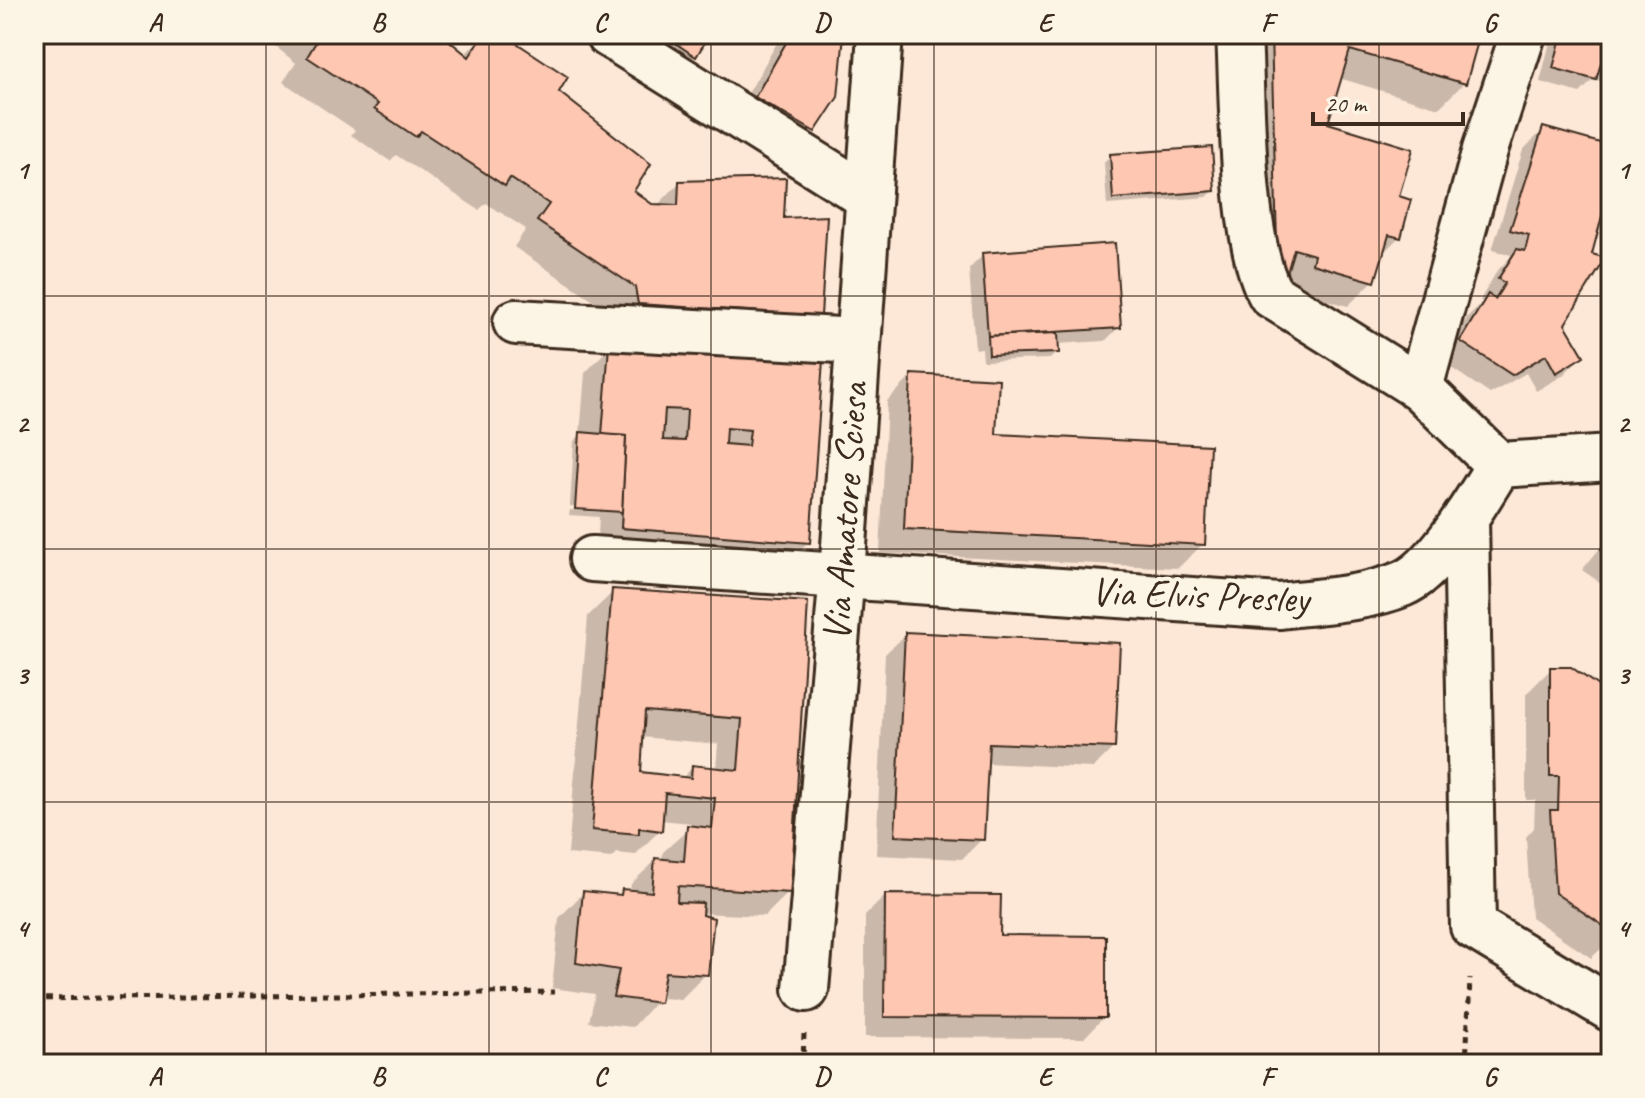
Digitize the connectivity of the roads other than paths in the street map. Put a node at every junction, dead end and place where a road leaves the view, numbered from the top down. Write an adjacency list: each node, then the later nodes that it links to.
1 (608, 34): 5 (street)
2 (880, 34): 5 (street, Via Amatore Sciesa)
3 (1239, 34): 8 (street)
4 (1523, 34): 8 (street)
5 (868, 197): 7 (street, Via Amatore Sciesa)
6 (516, 322): 7 (street)
7 (858, 341): 13 (street, Via Amatore Sciesa)
8 (1420, 388): 10 (street)
9 (1611, 458): 10 (street)
10 (1499, 465): 11 (street, Via Elvis Presley)
11 (1466, 517): 13 (street, Via Elvis Presley); 15 (street)
12 (592, 559): 13 (street, Via Elvis Presley)
13 (842, 574): 14 (street, Via Amatore Sciesa)
14 (806, 989)
15 (1611, 1009)

